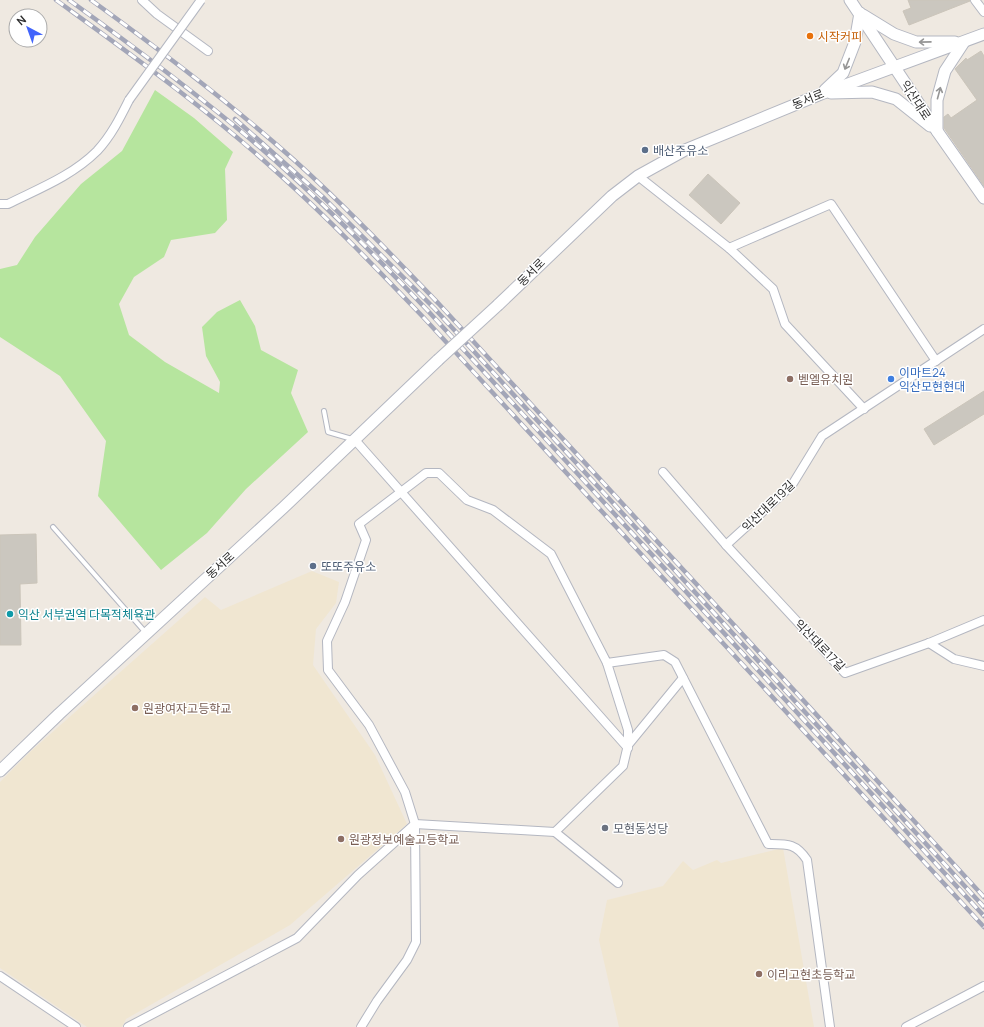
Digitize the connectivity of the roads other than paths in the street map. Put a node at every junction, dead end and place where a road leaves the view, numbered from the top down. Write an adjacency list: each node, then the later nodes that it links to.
1 (142, 0): 9 (street)
2 (201, 0): 15 (street, bridge)
3 (850, 0): 6 (street, 익산대로)
4 (975, 0): 5 (street)
5 (984, 12)
6 (860, 13): 8 (street, one-way to 6); 10 (street, 익산대로); 11 (street, one-way to 11)
7 (984, 34): 8 (street, 동서로)
8 (964, 42): 10 (street, 동서로); 12 (street, one-way to 8)
9 (208, 52)
10 (895, 67): 11 (street, 동서로); 12 (street, 익산대로)
11 (821, 94): 12 (street); 13 (street, 동서로)
12 (937, 131): 14 (street, 익산대로)
13 (638, 176): 16 (street); 21 (street, 동서로, bridge)
14 (984, 198)
15 (0, 204)
16 (729, 248): 18 (street); 19 (street)
17 (984, 329): 18 (street, 익산대로19길)
18 (936, 361): 19 (street, 익산대로19길)
19 (864, 409): 25 (street, 익산대로19길)
20 (324, 411): 21 (lane)
21 (355, 440): 23 (street); 27 (street, 동서로)
22 (663, 472): 25 (street)
23 (400, 492): 29 (street); 32 (street); 34 (street)
24 (53, 527): 27 (lane)
25 (726, 545): 28 (street, 익산대로17길)
26 (984, 620): 28 (street, 익산대로17길)
27 (146, 633): 33 (street, 동서로)
28 (929, 643): 30 (street)
29 (607, 663): 31 (street); 32 (street)
30 (984, 666)
31 (682, 678): 32 (street); 42 (street)
32 (628, 746): 35 (street)
33 (0, 770)
34 (415, 824): 35 (street); 40 (street); 41 (street)
35 (555, 832): 36 (street)
36 (618, 883)
37 (0, 976): 39 (street)
38 (984, 986): 43 (street)
39 (76, 1027)
40 (128, 1027)
41 (362, 1027)
42 (830, 1027)
43 (906, 1027)

